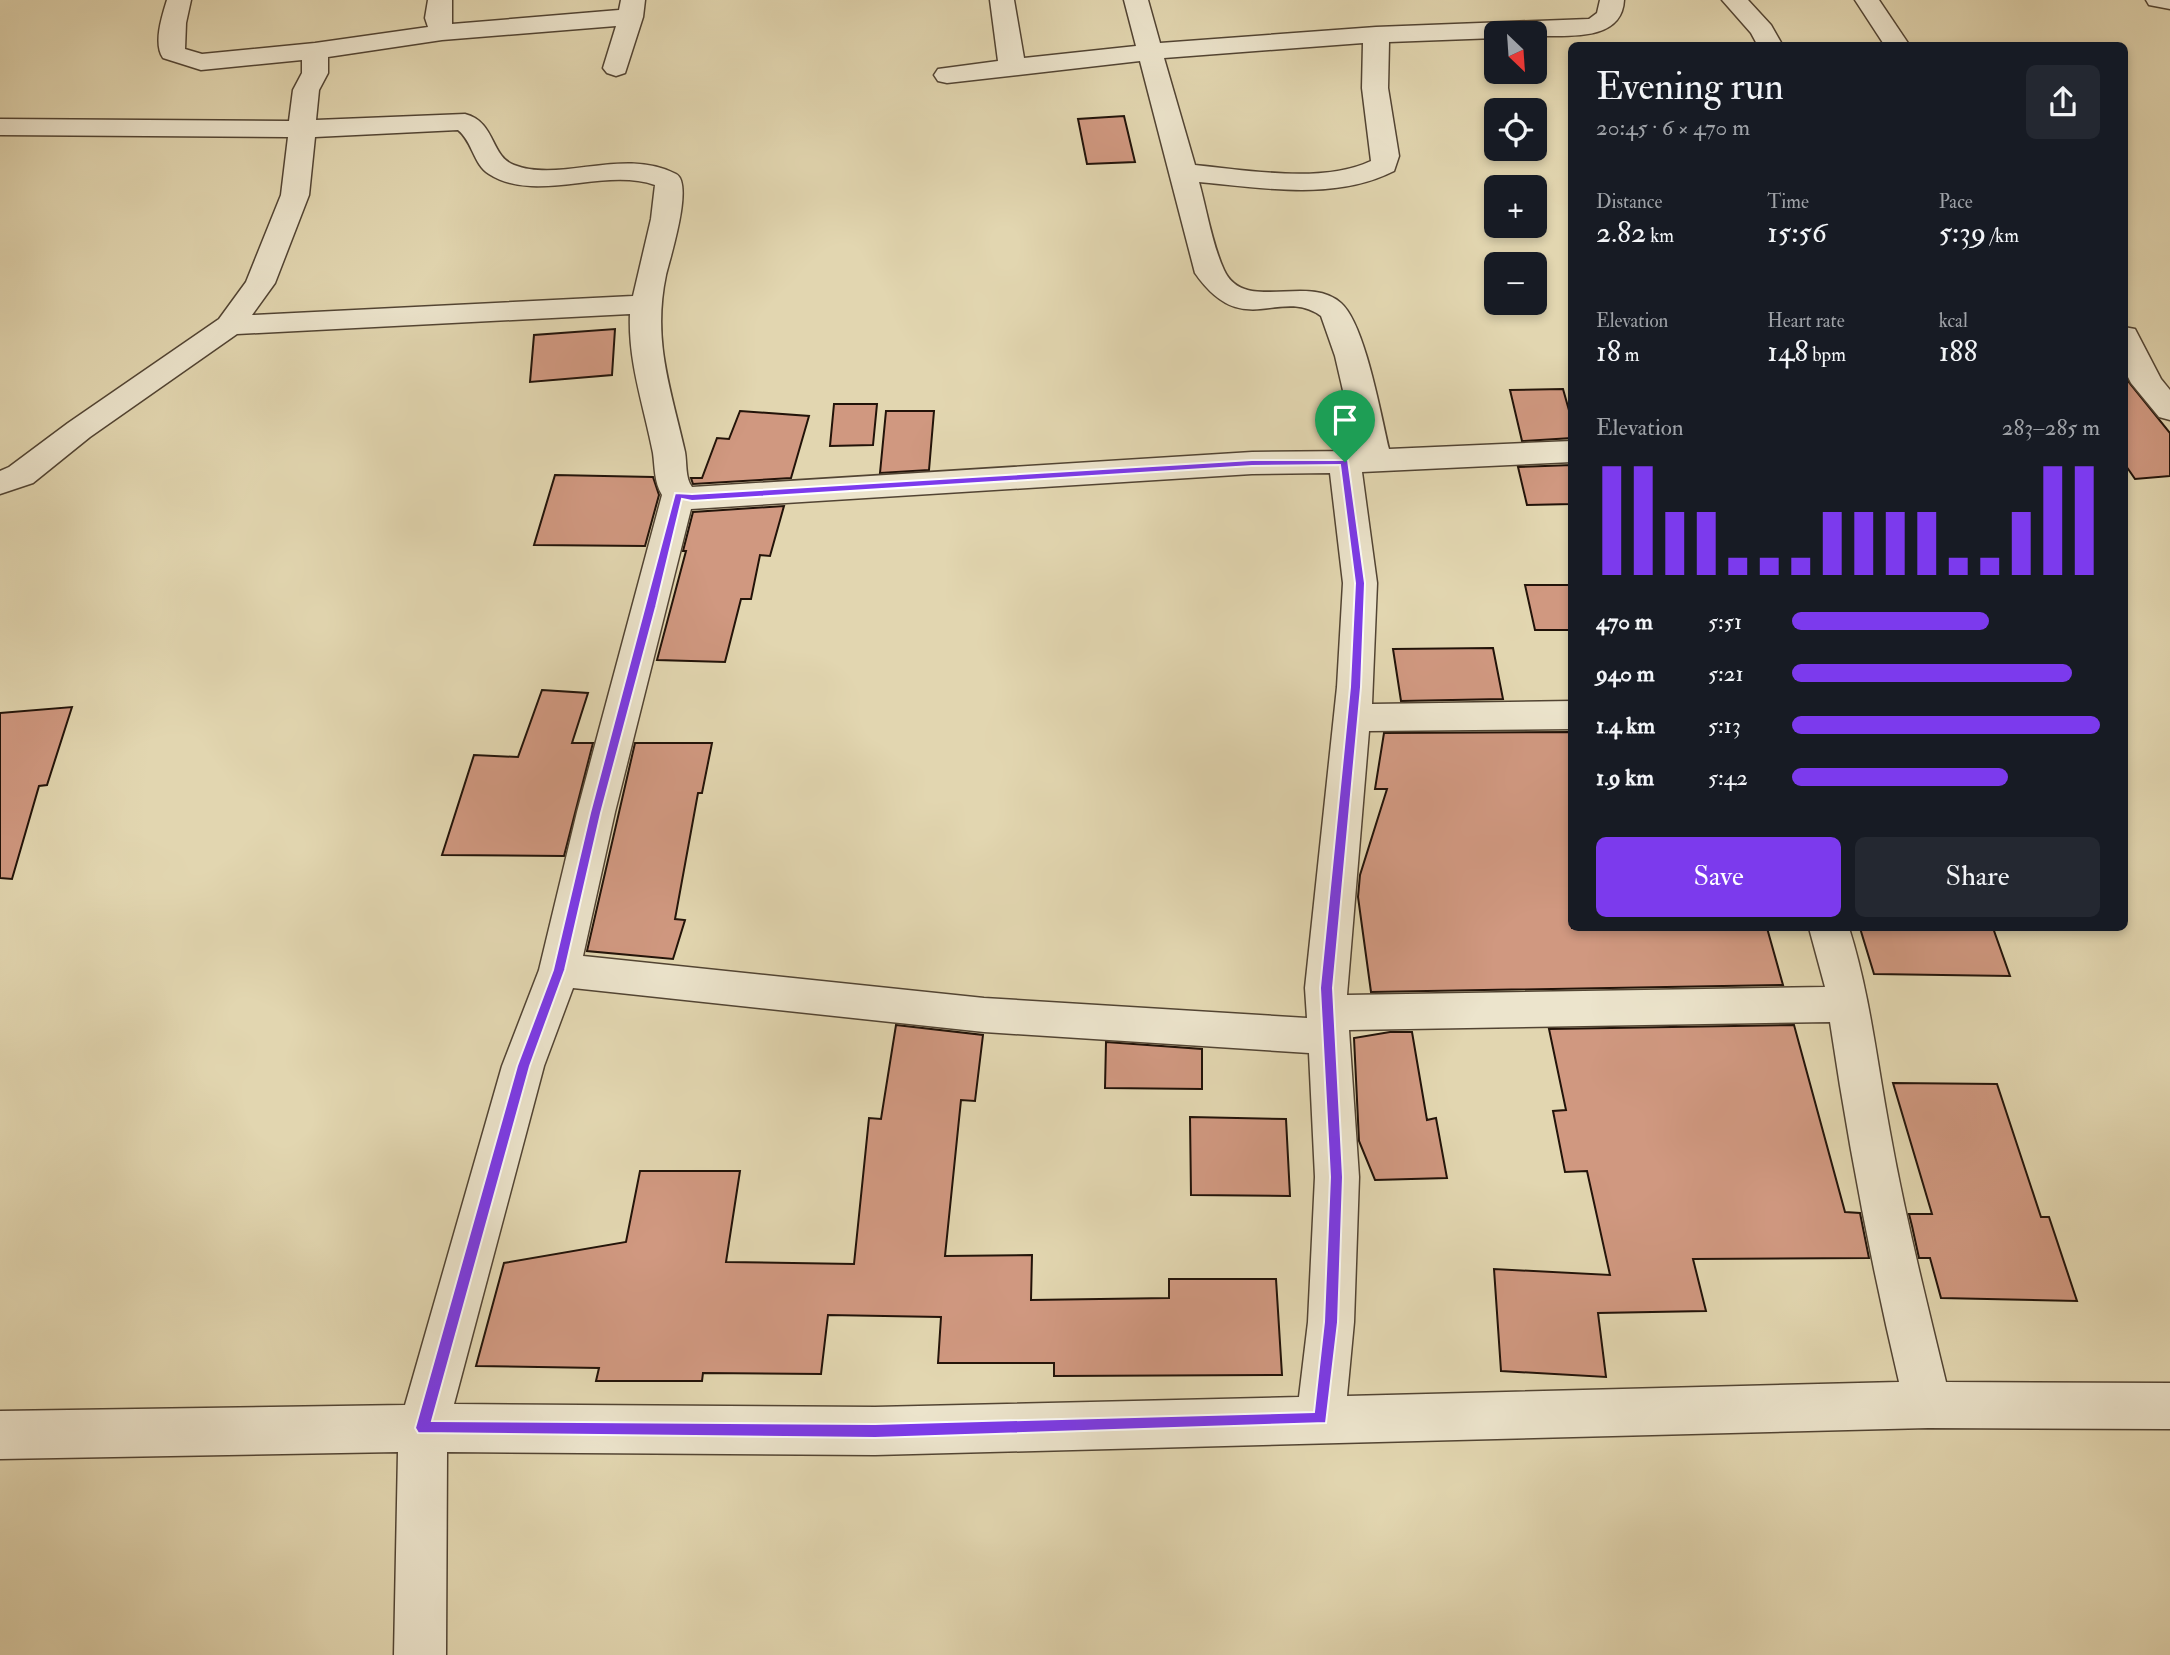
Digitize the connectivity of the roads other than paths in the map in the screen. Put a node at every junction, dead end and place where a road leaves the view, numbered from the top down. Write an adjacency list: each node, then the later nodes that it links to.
1 (179, 0): 15 (street)
2 (440, 0): 11 (street)
3 (1002, 0): 17 (street)
4 (1136, 0): 16 (street)
5 (1617, 0): 12 (street)
6 (1734, 0): 13 (street)
7 (1867, 0): 14 (street)
8 (2158, 0): 9 (street)
9 (2170, 2)
10 (632, 9): 11 (street); 18 (street)
11 (442, 32): 15 (street)
12 (1376, 35): 16 (street); 22 (street)
13 (1769, 42)
14 (1895, 42)
15 (315, 51): 21 (street)
16 (1151, 51): 17 (street); 22 (street)
17 (1012, 67): 19 (street)
18 (616, 68)
19 (947, 75)
20 (0, 127): 21 (street)
21 (303, 129): 23 (street); 24 (street)
22 (1185, 173): 28 (street)
23 (646, 304): 24 (street); 30 (street)
24 (230, 325): 29 (street)
25 (2128, 344): 26 (street)
26 (2170, 410)
27 (1568, 451): 28 (street)
28 (1360, 461): 30 (street); 32 (street)
29 (0, 483)
30 (678, 495): 34 (street)
31 (1568, 715): 32 (street)
32 (1353, 718): 36 (street)
33 (1830, 931): 35 (street)
34 (559, 970): 36 (street); 40 (street)
35 (1848, 1004): 36 (street); 37 (street)
36 (1329, 1025): 39 (street)
37 (1928, 1405): 38 (street); 39 (street)
38 (2170, 1406)
39 (1321, 1418): 40 (street)
40 (423, 1428): 41 (street); 42 (street)
41 (0, 1435)
42 (420, 1655)

